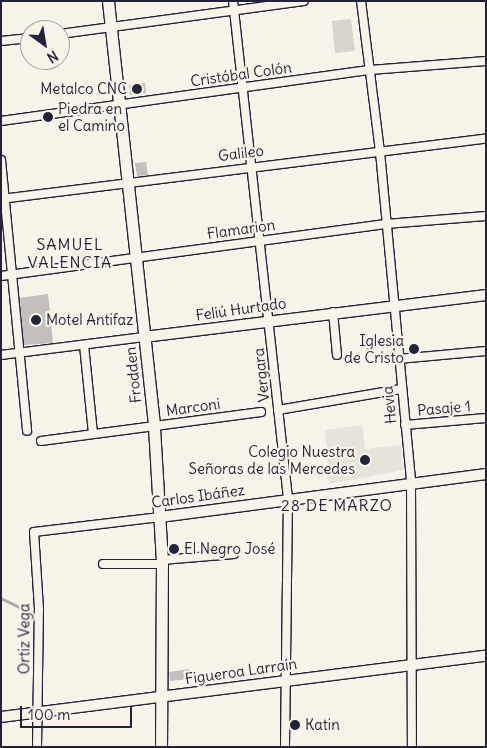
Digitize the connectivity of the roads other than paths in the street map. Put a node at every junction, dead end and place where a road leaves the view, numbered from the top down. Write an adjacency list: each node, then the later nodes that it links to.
1 (108, 1): 6 (main road, Frodden)
2 (233, 1): 5 (street, Vergara)
3 (304, 1): 5 (street)
4 (361, 1): 11 (street, Hevia)
5 (234, 10): 6 (street); 12 (street, Vergara)
6 (111, 28): 7 (street); 13 (main road, Frodden)
7 (70, 33)
8 (20, 39): 9 (street)
9 (1, 42)
10 (486, 61): 11 (street, Cristóbal Colón)
11 (370, 70): 12 (street, Cristóbal Colón); 16 (street, Hevia)
12 (243, 86): 13 (street, Cristóbal Colón); 18 (street, Vergara)
13 (120, 106): 14 (street, Cristóbal Colón); 19 (main road, Frodden)
14 (1, 121)
15 (486, 139): 16 (street, Galileo)
16 (380, 152): 18 (street, Galileo); 22 (street, Hevia)
17 (1, 160): 20 (street)
18 (252, 165): 19 (street, Galileo); 23 (street, Vergara)
19 (128, 183): 20 (street, Galileo); 24 (main road, Frodden)
20 (3, 199): 25 (street)
21 (486, 216): 22 (street, Flamarion)
22 (386, 224): 23 (street, Flamarion); 28 (street, Hevia)
23 (260, 240): 24 (street, Flamarion); 30 (street, Vergara)
24 (136, 257): 25 (street, Flamarion); 31 (main road, Frodden)
25 (14, 274): 26 (street, Flamarion); 34 (street)
26 (1, 276)
27 (486, 295): 28 (street, Feliú Hurtado)
28 (393, 305): 29 (street, Feliú Hurtado); 37 (street, Hevia)
29 (333, 312): 30 (street, Feliú Hurtado); 36 (street)
30 (269, 319): 31 (street, Feliú Hurtado); 39 (street, Vergara)
31 (144, 337): 32 (street, Feliú Hurtado); 43 (main road, Frodden)
32 (84, 345): 34 (street, Feliú Hurtado); 45 (street)
33 (486, 351): 37 (street)
34 (19, 353): 35 (street, Feliú Hurtado); 44 (street)
35 (1, 355)
36 (337, 356)
37 (398, 359): 38 (street, Hevia)
38 (401, 389): 39 (street); 42 (street, Hevia)
39 (278, 410): 49 (street, Vergara)
40 (260, 412): 43 (street, Marconi)
41 (486, 418): 42 (street, Pasaje 1)
42 (405, 425): 48 (street, Hevia)
43 (154, 427): 45 (street, Marconi); 50 (main road, Frodden)
44 (27, 431)
45 (93, 434): 46 (street, Marconi)
46 (41, 440)
47 (486, 474): 48 (street, Carlos Ibáñez)
48 (411, 482): 49 (street, Carlos Ibáñez); 56 (street, Hevia)
49 (288, 498): 50 (street, Carlos Ibáñez); 57 (street, Vergara)
50 (160, 516): 51 (street, Carlos Ibáñez); 53 (main road, Frodden)
51 (34, 532): 59 (street, Ortiz Vega)
52 (234, 554): 53 (street)
53 (162, 562): 54 (street); 58 (main road, Frodden)
54 (103, 564)
55 (486, 656): 56 (street, Figueroa Larraín)
56 (409, 663): 57 (street, Figueroa Larraín); 64 (street, Hevia)
57 (286, 680): 58 (street, Figueroa Larraín); 63 (street, Vergara)
58 (160, 697): 59 (street, Figueroa Larraín); 62 (main road, Frodden)
59 (37, 712): 60 (street, Figueroa Larraín); 61 (street, Ortiz Vega)
60 (1, 717)
61 (37, 747)
62 (161, 747)
63 (285, 747)
64 (412, 747)

